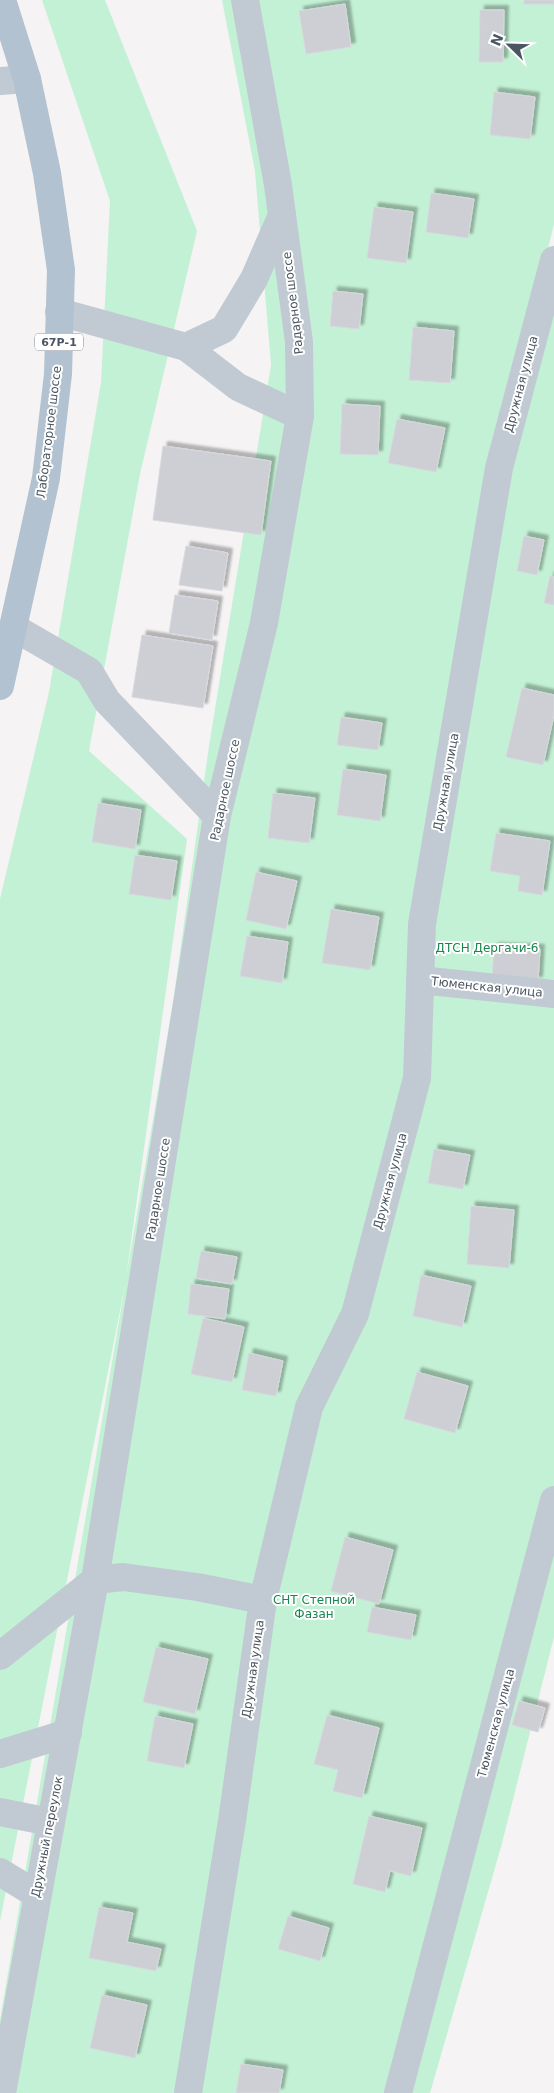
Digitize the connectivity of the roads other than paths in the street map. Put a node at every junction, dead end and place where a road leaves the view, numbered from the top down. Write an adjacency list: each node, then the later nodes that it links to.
1 (2, 0): 3 (main road, Лабораторное шоссе / 67Р-1)
2 (245, 0): 5 (street, Радарное шоссе)
3 (27, 78): 4 (street); 7 (main road, Лабораторное шоссе / 67Р-1)
4 (0, 81)
5 (282, 215): 8 (street); 9 (street, Радарное шоссе)
6 (554, 260): 13 (street, Дружная улица)
7 (59, 312): 8 (street); 10 (main road, Лабораторное шоссе / 67Р-1)
8 (186, 347): 9 (street)
9 (300, 416): 12 (street, Радарное шоссе)
10 (13, 627): 11 (main road, Лабораторное шоссе / 67Р-1); 12 (street)
11 (0, 686)
12 (217, 816): 16 (street, Радарное шоссе)
13 (420, 980): 14 (street, Тюменская улица); 17 (street, Дружная улица)
14 (554, 994)
15 (554, 1500): 27 (street, Тюменская улица)
16 (95, 1580): 17 (street); 18 (street); 19 (street, Дружный переулок)
17 (263, 1600): 26 (street, Дружная улица)
18 (0, 1656)
19 (68, 1733): 20 (street); 22 (street, Дружный переулок)
20 (0, 1754)
21 (0, 1812): 22 (street)
22 (50, 1822): 24 (street, Дружный переулок)
23 (0, 1872): 24 (street)
24 (36, 1894): 25 (street, Дружный переулок)
25 (2, 2093)
26 (188, 2093)
27 (398, 2093)

